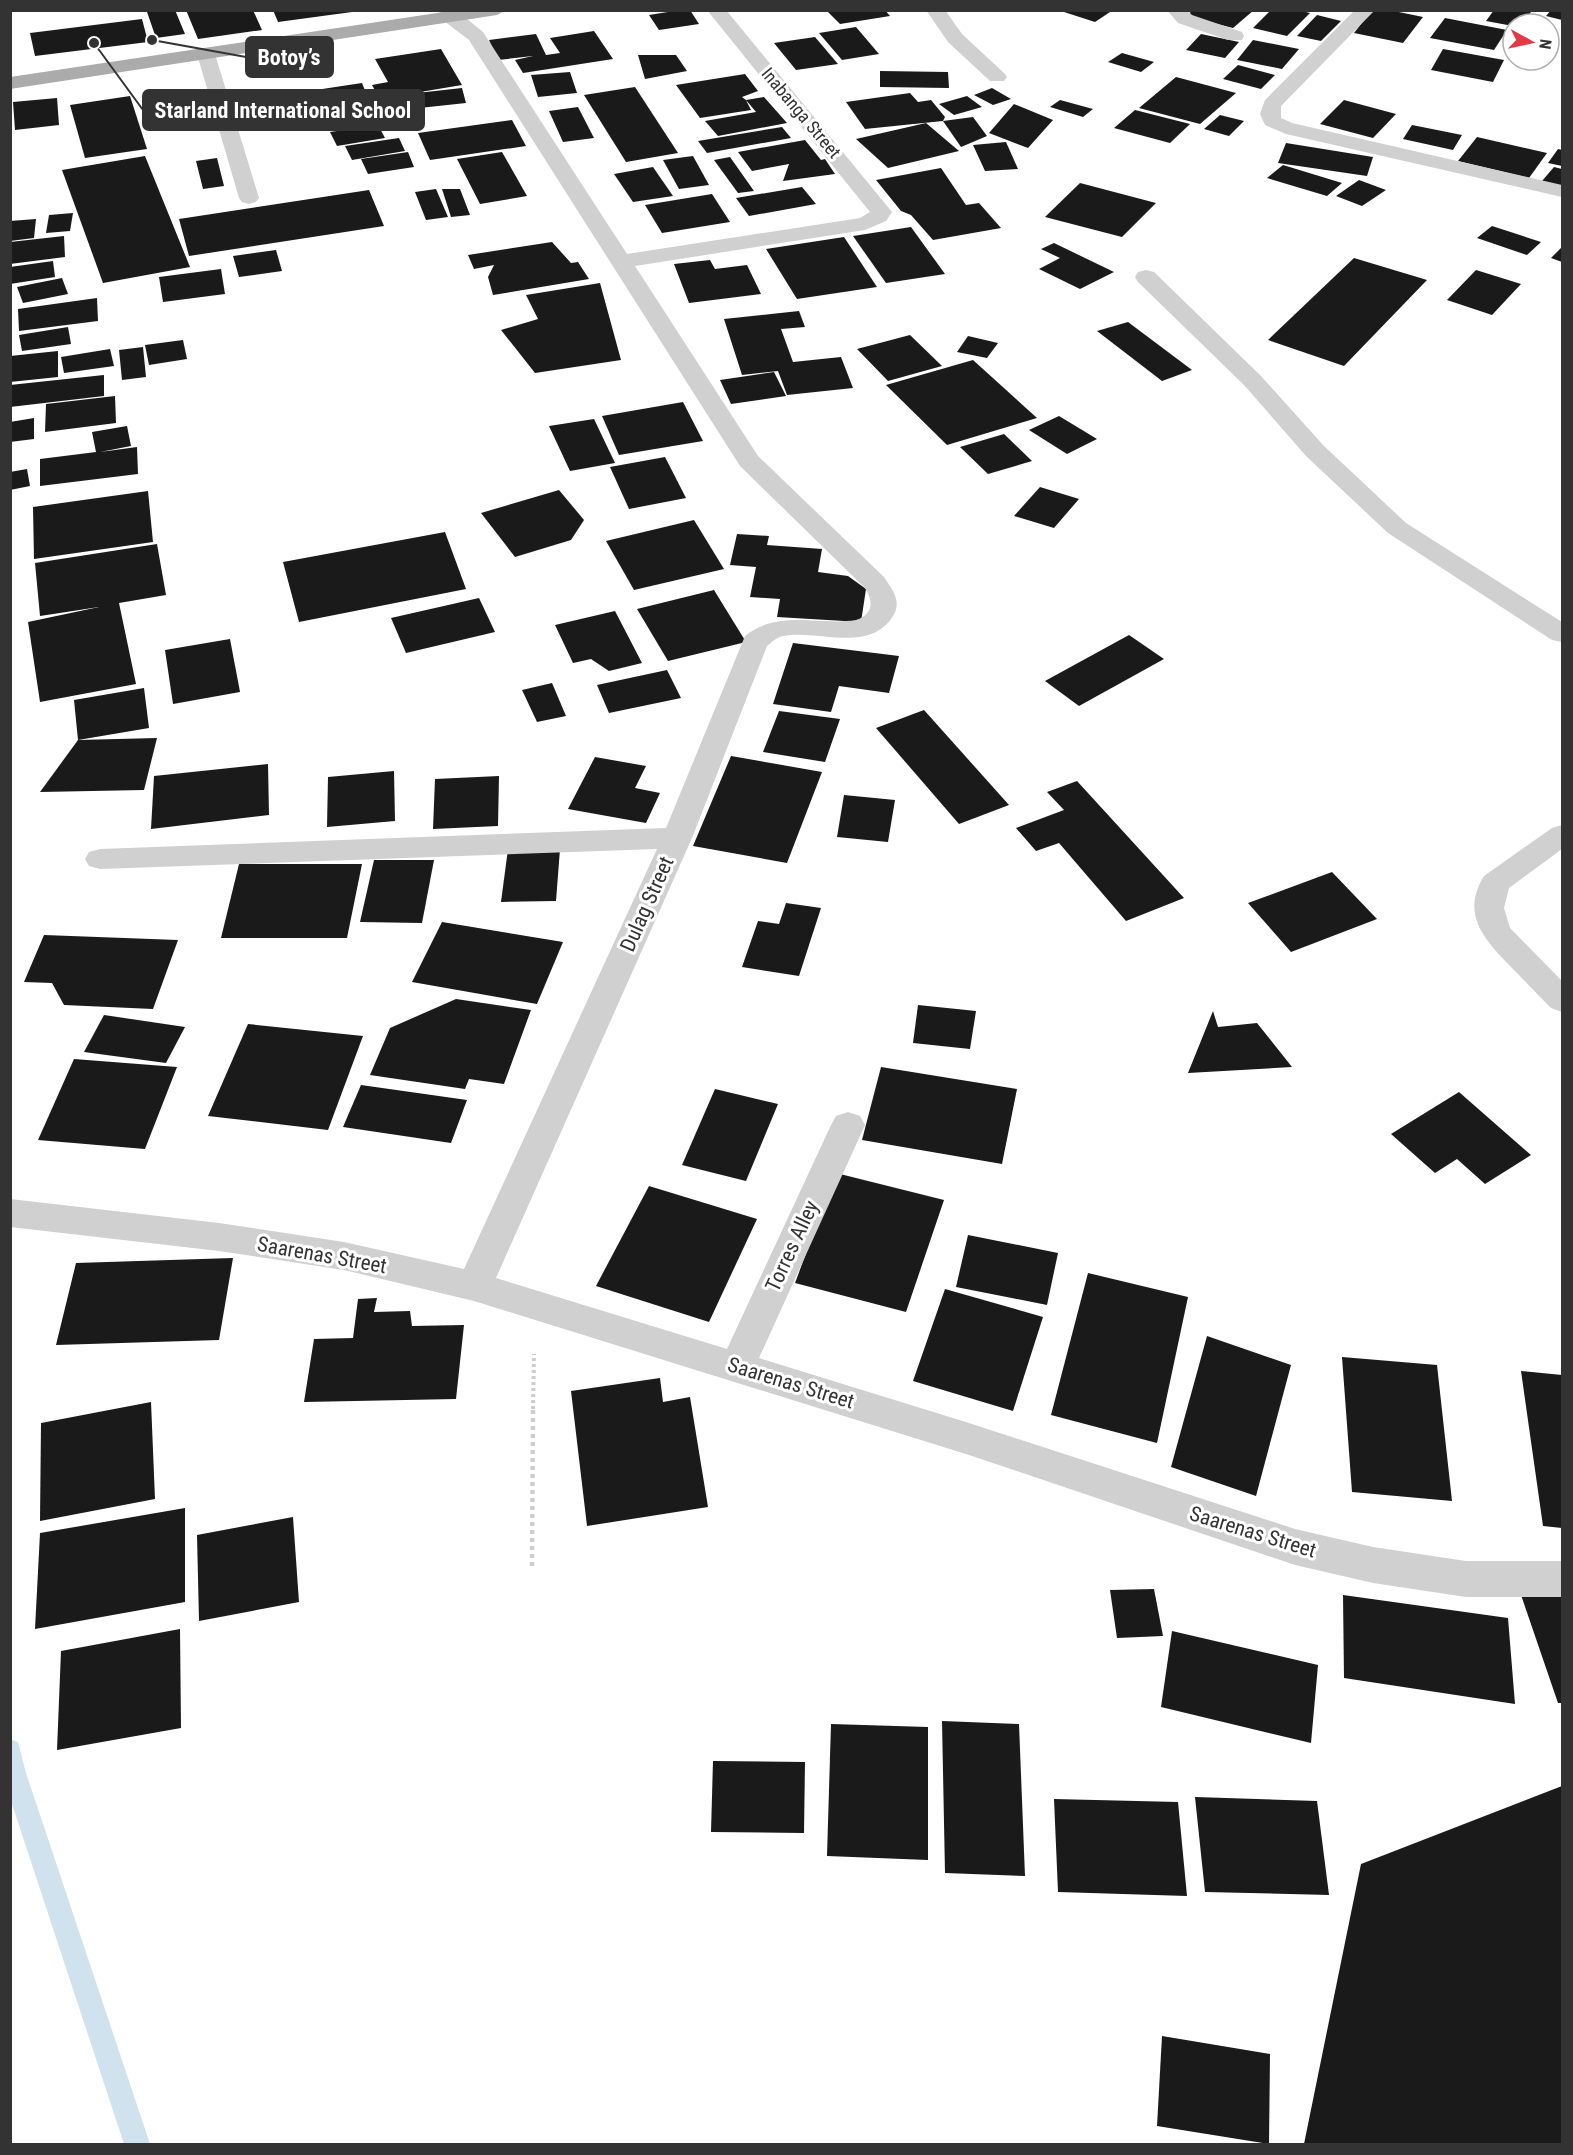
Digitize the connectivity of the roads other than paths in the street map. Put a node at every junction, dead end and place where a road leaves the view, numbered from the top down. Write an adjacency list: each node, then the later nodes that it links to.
1 (716, 10): 14 (street, Inabanga Street)
2 (935, 10): 10 (street)
3 (1176, 10): 8 (street)
4 (1366, 10): 12 (street)
5 (486, 11): 6 (main road); 7 (street)
6 (449, 14): 7 (street); 9 (main road)
7 (476, 36): 14 (street)
8 (1236, 36)
9 (206, 54): 11 (main road); 13 (street)
10 (997, 77)
11 (10, 83)
12 (1563, 191)
13 (249, 198)
14 (621, 262): 18 (street, Dulag Street)
15 (1146, 277): 16 (street)
16 (1563, 634)
17 (1563, 835): 20 (street)
18 (677, 838): 19 (street); 23 (street, Dulag Street)
19 (100, 859)
20 (1563, 1000)
21 (848, 1125): 24 (street, Torres Alley)
22 (10, 1213): 23 (street, Saarenas Street)
23 (474, 1286): 24 (street, Saarenas Street)
24 (737, 1367): 25 (street, Saarenas Street)
25 (1563, 1579)

